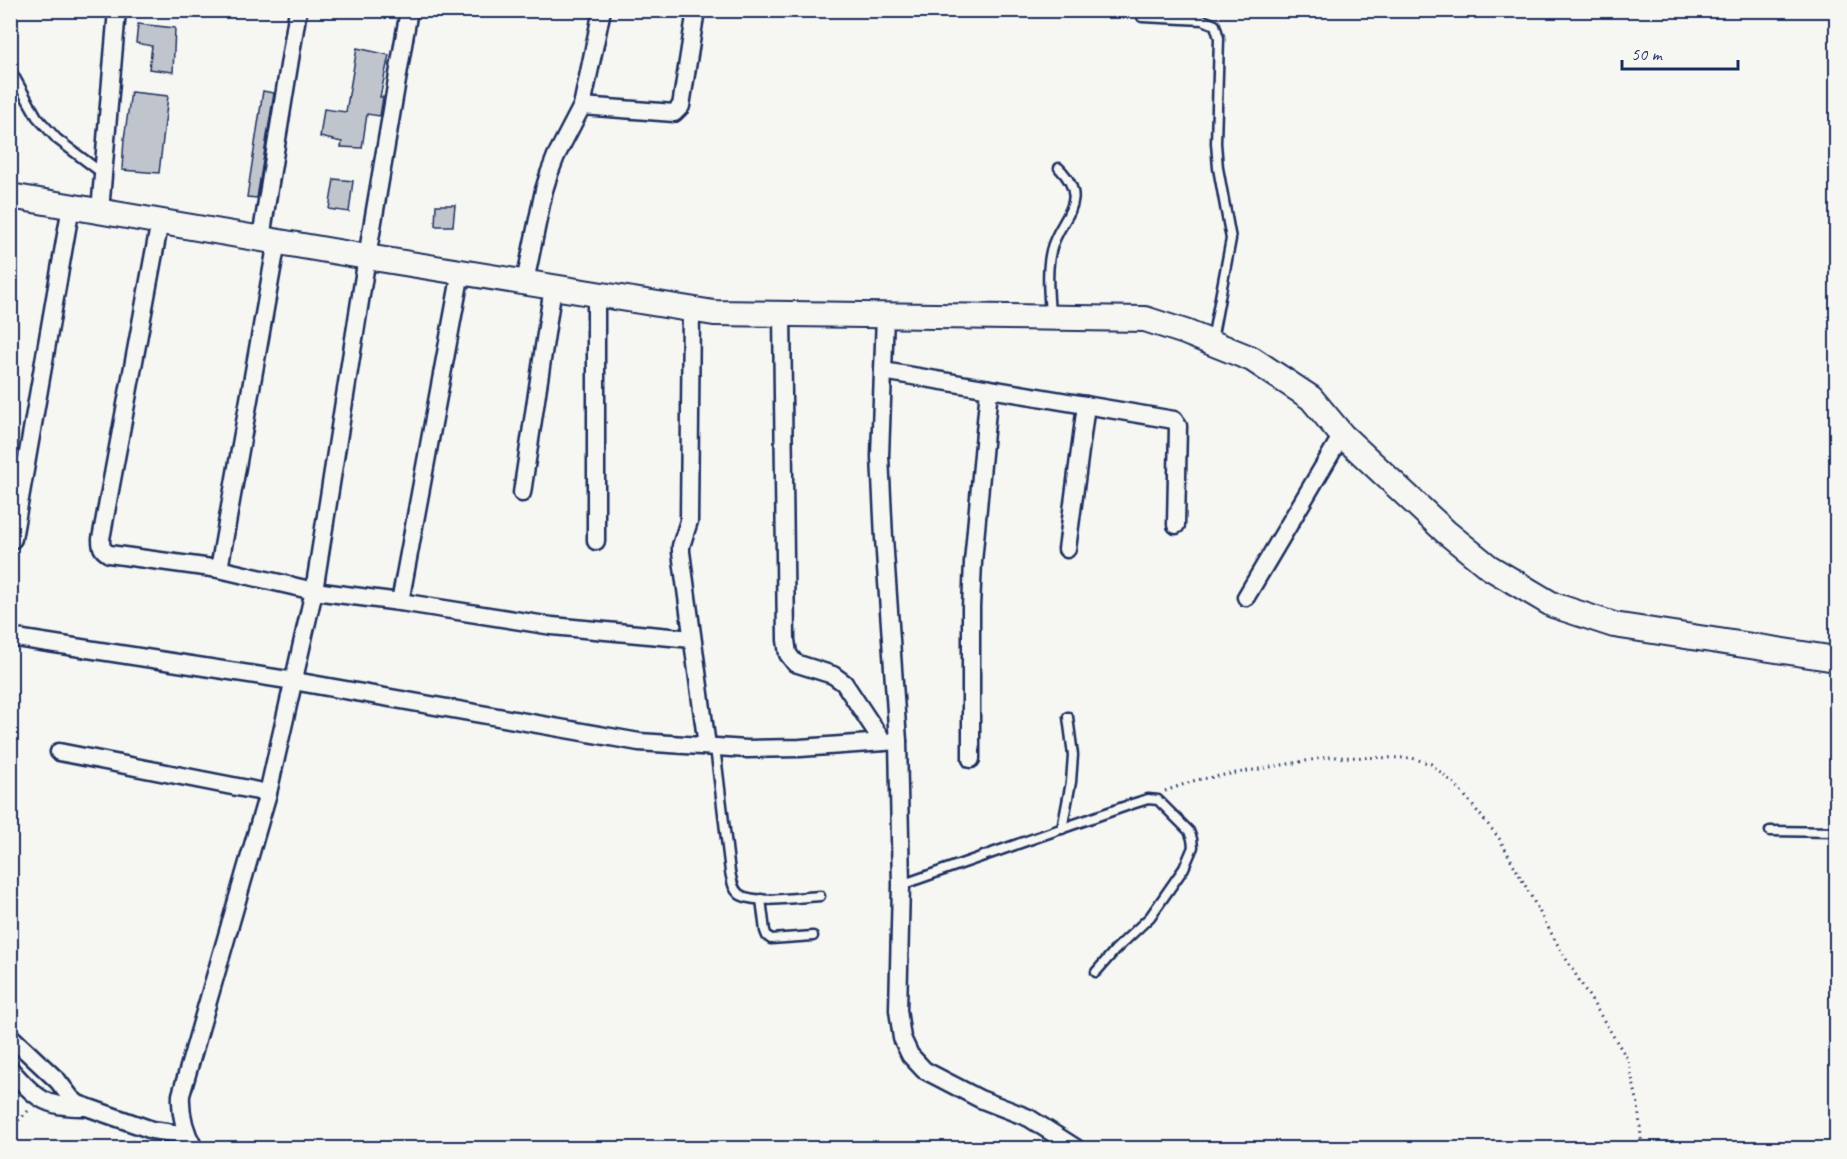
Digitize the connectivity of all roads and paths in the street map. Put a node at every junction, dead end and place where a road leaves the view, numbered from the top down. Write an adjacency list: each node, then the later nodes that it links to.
1 (117, 10): 10 (street)
2 (298, 10): 15 (street)
3 (410, 10): 16 (street)
4 (602, 10): 8 (street)
5 (696, 10): 8 (street)
6 (1142, 17): 25 (lane)
7 (10, 69): 10 (lane)
8 (582, 106): 18 (street)
9 (1059, 168): 24 (lane)
10 (103, 173): 13 (street)
11 (10, 196): 12 (main road)
12 (71, 206): 13 (main road); 32 (street)
13 (99, 211): 14 (main road)
14 (160, 221): 15 (main road); 35 (street)
15 (269, 239): 16 (main road); 35 (street)
16 (367, 257): 17 (main road); 36 (street)
17 (461, 272): 18 (main road); 38 (street)
18 (525, 282): 19 (main road)
19 (553, 287): 20 (main road); 30 (street)
20 (596, 294): 21 (main road); 33 (street)
21 (691, 309): 22 (main road); 40 (street)
22 (782, 314): 23 (main road); 44 (street)
23 (885, 315): 24 (main road); 26 (street)
24 (1050, 317): 25 (main road)
25 (1211, 343): 29 (main road)
26 (883, 371): 27 (street); 44 (street)
27 (988, 389): 28 (street); 47 (street)
28 (1086, 405): 31 (street); 34 (street)
29 (1342, 435): 37 (street); 41 (main road)
30 (522, 493)
31 (1176, 525)
32 (10, 541)
33 (596, 541)
34 (1067, 549)
35 (219, 570): 36 (street)
36 (314, 591): 38 (street); 42 (street)
37 (1245, 597)
38 (400, 602): 40 (street)
39 (10, 637): 42 (street)
40 (692, 639): 45 (street)
41 (1836, 659)
42 (294, 681): 45 (street); 48 (street)
43 (1068, 717): 50 (lane)
44 (890, 741): 45 (street); 53 (street)
45 (711, 746): 55 (lane)
46 (59, 752): 48 (street)
47 (971, 759)
48 (268, 793): 63 (street)
49 (1154, 798): 50 (lane); 57 (lane); 65 (path)
50 (1062, 829): 53 (lane)
51 (1770, 831): 52 (lane)
52 (1836, 832)
53 (901, 885): 64 (street)
54 (820, 896): 55 (lane)
55 (761, 899): 56 (lane)
56 (813, 936)
57 (1096, 972)
58 (10, 1036): 61 (street)
59 (10, 1069): 60 (street)
60 (40, 1099): 61 (street); 62 (path)
61 (86, 1107): 63 (street)
62 (10, 1129)
63 (191, 1142)
64 (1076, 1149)
65 (1642, 1149)

